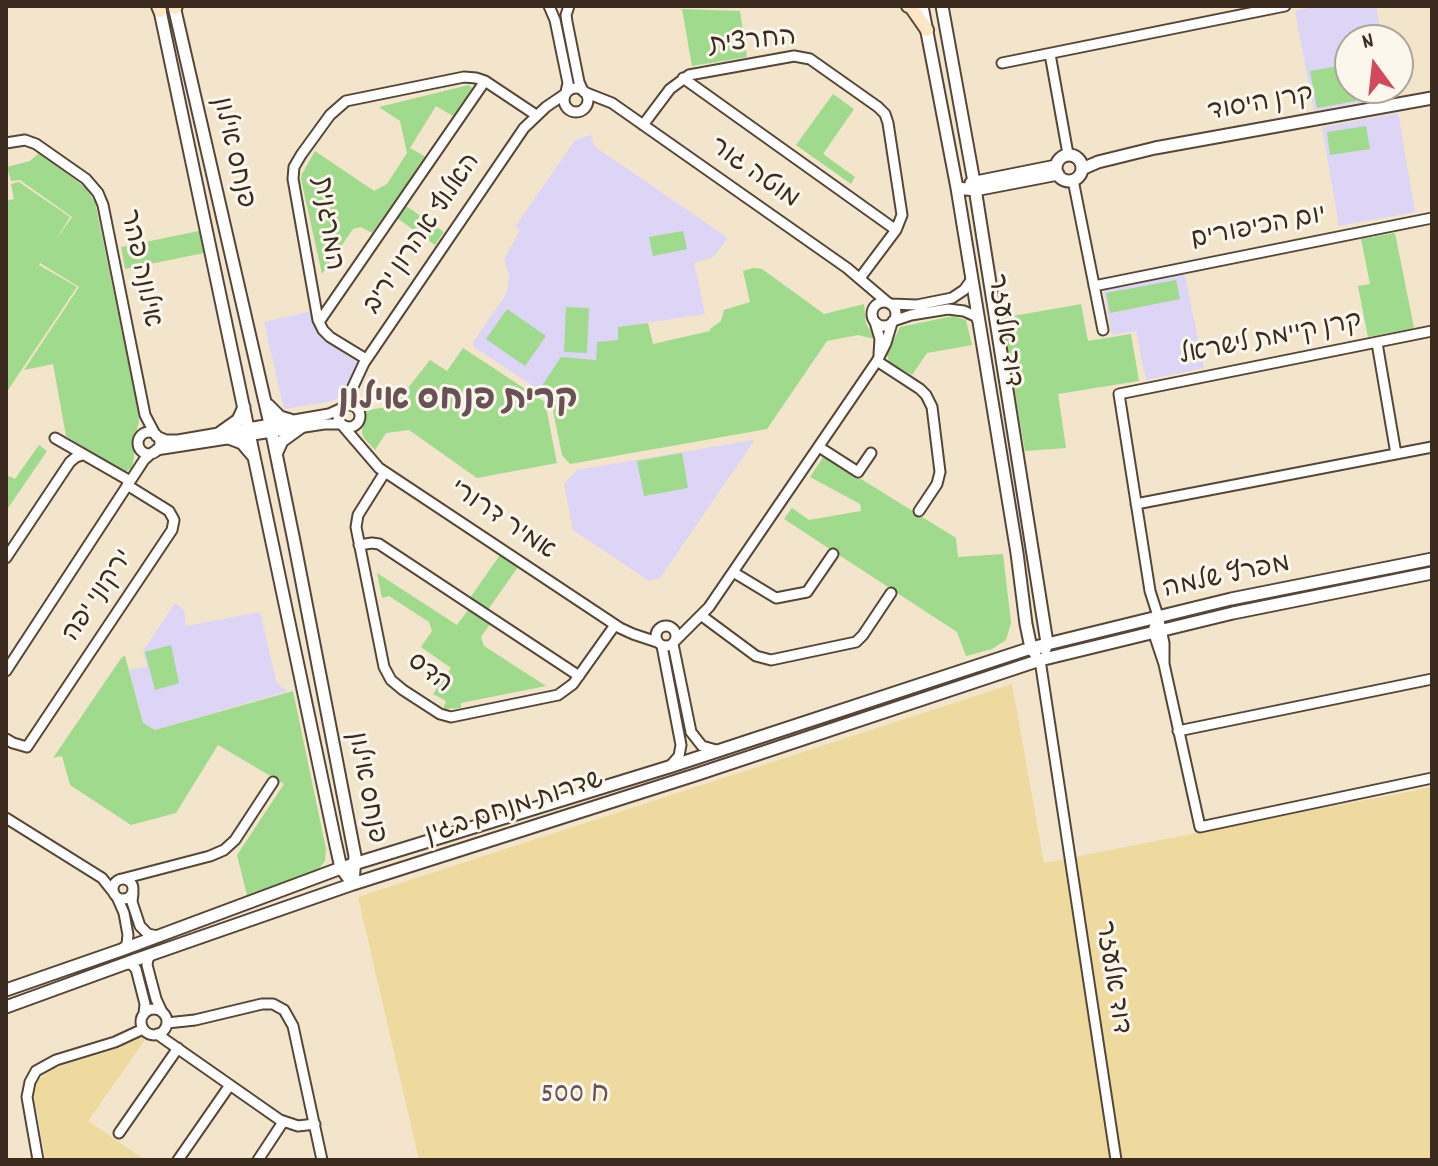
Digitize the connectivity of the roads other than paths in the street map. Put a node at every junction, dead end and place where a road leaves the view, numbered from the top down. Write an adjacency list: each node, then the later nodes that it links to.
1 (549, 6): 15 (street)
2 (569, 6): 14 (street)
3 (908, 6): 9 (main road)
4 (922, 6): 9 (street, דוד אלעזר)
5 (942, 6): 27 (street, דוד אלעזר)
6 (1285, 6): 10 (street)
7 (175, 7): 45 (street, פנחס אילון)
8 (159, 8): 46 (street, פנחס אילון)
9 (927, 30): 28 (street, דוד אלעזר)
10 (1050, 54): 11 (street); 23 (street)
11 (1002, 63)
12 (683, 78): 21 (street, החרצית); 30 (street); 30 (street, החרצית)
13 (485, 81): 20 (street); 37 (street); 37 (street, המרגנית)
14 (584, 91): 15 (street); 17 (street, מוטה גור); 19 (street)
15 (566, 93): 18 (street); 20 (street, האלוף אהרון יריב)
16 (1432, 98): 24 (street, קרן היסוד)
17 (612, 103): 19 (street); 21 (street, מוטה גור)
18 (568, 109): 19 (street); 20 (street)
19 (582, 110)
20 (537, 114): 42 (street, האלוף אהרון יריב)
21 (643, 125): 32 (street, מוטה גור)
22 (6, 143): 49 (street, אילונה פהר)
23 (1068, 154): 24 (street); 25 (street)
24 (1082, 165): 26 (street)
25 (1057, 170): 26 (street); 27 (street)
26 (1073, 180): 33 (street)
27 (975, 186): 28 (street); 88 (street, דוד אלעזר)
28 (957, 188): 31 (street, דוד אלעזר)
29 (1432, 218): 33 (street, יום הכיפורים)
30 (896, 230): 32 (street)
31 (972, 279): 34 (street); 36 (street, דוד אלעזר)
32 (863, 282): 34 (street, מוטה גור); 35 (street)
33 (1094, 286): 39 (street)
34 (888, 303): 35 (street); 38 (street)
35 (874, 317): 38 (street); 43 (street)
36 (978, 320): 38 (street); 83 (street, דוד אלעזר)
37 (319, 322): 42 (street)
38 (893, 322): 43 (street)
39 (1103, 330)
40 (1432, 331): 41 (street, קרן קיימת לישראל)
41 (1377, 343): 65 (street); 72 (street, קרן קיימת לישראל)
42 (366, 359): 44 (street, האלוף אהרון יריב)
43 (877, 361): 59 (street); 73 (street)
44 (354, 386): 47 (street, האלוף אהרון יריב); 48 (street)
45 (265, 401): 51 (street); 53 (street, פנחס אילון)
46 (244, 407): 54 (street, פנחס אילון); 56 (street)
47 (342, 408): 48 (street); 51 (street); 52 (street)
48 (357, 409): 50 (street)
49 (145, 415): 55 (street, אילונה פהר); 57 (street, אילונה פהר)
50 (359, 420): 52 (street); 61 (street)
51 (295, 424): 52 (street); 53 (street); 67 (street)
52 (341, 424): 61 (street, אמיר דרורי)
53 (271, 428): 54 (street); 67 (street, פנחס אילון)
54 (249, 432): 56 (street); 68 (street, פנחס אילון)
55 (156, 435): 56 (street); 57 (street); 63 (street)
56 (225, 435): 63 (street); 68 (street)
57 (140, 436): 62 (street)
58 (55, 438): 66 (street, ירקוני יפה)
59 (819, 447): 64 (street); 78 (street)
60 (1432, 447): 65 (street)
61 (362, 448): 70 (street, אמיר דרורי)
62 (140, 449): 63 (street); 69 (street)
63 (154, 451): 69 (street)
64 (871, 453)
65 (1396, 454): 72 (street)
66 (82, 455): 71 (street, ירקוני יפה); 76 (street)
67 (277, 457): 102 (street, פנחס אילון)
68 (255, 459): 103 (street, פנחס אילון)
69 (140, 466): 71 (street)
70 (385, 472): 74 (street, הדס); 84 (street, אמיר דרורי)
71 (129, 483): 92 (street); 96 (street, ירקוני יפה)
72 (1136, 504): 82 (street)
73 (919, 511)
74 (359, 545): 93 (street); 93 (street, הדס)
75 (833, 554): 78 (street)
76 (6, 558)
77 (1432, 559): 82 (street, מפרץ שלמה)
78 (733, 572): 81 (street)
79 (1432, 573): 86 (street, מפרץ שלמה)
80 (891, 593): 81 (street)
81 (702, 616): 85 (street); 87 (street)
82 (1153, 617): 86 (street); 88 (street, מפרץ שלמה)
83 (1026, 624): 89 (street, דוד אלעזר); 90 (street)
84 (618, 626): 85 (street); 87 (street, אמיר דרורי); 93 (street, הדס)
85 (664, 628): 87 (street); 87 (street)
86 (1157, 630): 91 (street, מפרץ שלמה); 95 (street)
87 (667, 643): 97 (street); 98 (street)
88 (1047, 643): 89 (street, מפרץ שלמה); 91 (street)
89 (1031, 648): 90 (street, שדרות מנחם בגין); 91 (street, דוד אלעזר)
90 (1017, 652): 97 (street, שדרות מנחם בגין)
91 (1040, 660): 111 (street, שדרות מנחם בגין); 134 (street, דוד אלעזר)
92 (6, 671)
93 (579, 676)
94 (1432, 679): 95 (street)
95 (1178, 731): 99 (street)
96 (6, 739)
97 (723, 749): 98 (street, שדרות מנחם בגין)
98 (669, 767): 104 (street, שדרות מנחם בגין)
99 (1432, 778)
100 (273, 782): 107 (street)
101 (6, 818): 108 (street)
102 (350, 837): 104 (street); 105 (street, פנחס אילון)
103 (335, 841): 106 (street, פנחס אילון); 109 (street)
104 (381, 855): 105 (street, שדרות מנחם בגין)
105 (355, 864): 106 (street, שדרות מנחם בגין); 111 (street, פנחס אילון)
106 (341, 868): 109 (street, שדרות מנחם בגין); 111 (street, פנחס אילון)
107 (148, 872): 110 (street); 112 (street)
108 (96, 874): 110 (street); 113 (street)
109 (320, 875): 114 (street, שדרות מנחם בגין)
110 (121, 880): 112 (street); 113 (street)
111 (353, 884): 116 (street, שדרות מנחם בגין)
112 (133, 890): 113 (street); 114 (street)
113 (116, 895): 115 (street)
114 (158, 936): 115 (street, שדרות מנחם בגין)
115 (121, 950): 118 (street, שדרות מנחם בגין)
116 (152, 954): 117 (street, שדרות מנחם בגין); 120 (street)
117 (125, 964): 119 (street, שדרות מנחם בגין); 121 (street)
118 (6, 990)
119 (6, 1007)
120 (162, 1012): 121 (street); 122 (street)
121 (144, 1014): 123 (street)
122 (167, 1023): 124 (street); 128 (street)
123 (143, 1029): 124 (street); 130 (street)
124 (157, 1034): 125 (street)
125 (178, 1048): 126 (street); 129 (street)
126 (230, 1085): 127 (street); 131 (street)
127 (283, 1122): 128 (street); 132 (street)
128 (315, 1124): 133 (street)
129 (119, 1133)
130 (38, 1160)
131 (178, 1160)
132 (258, 1160)
133 (322, 1160)
134 (1116, 1160)

